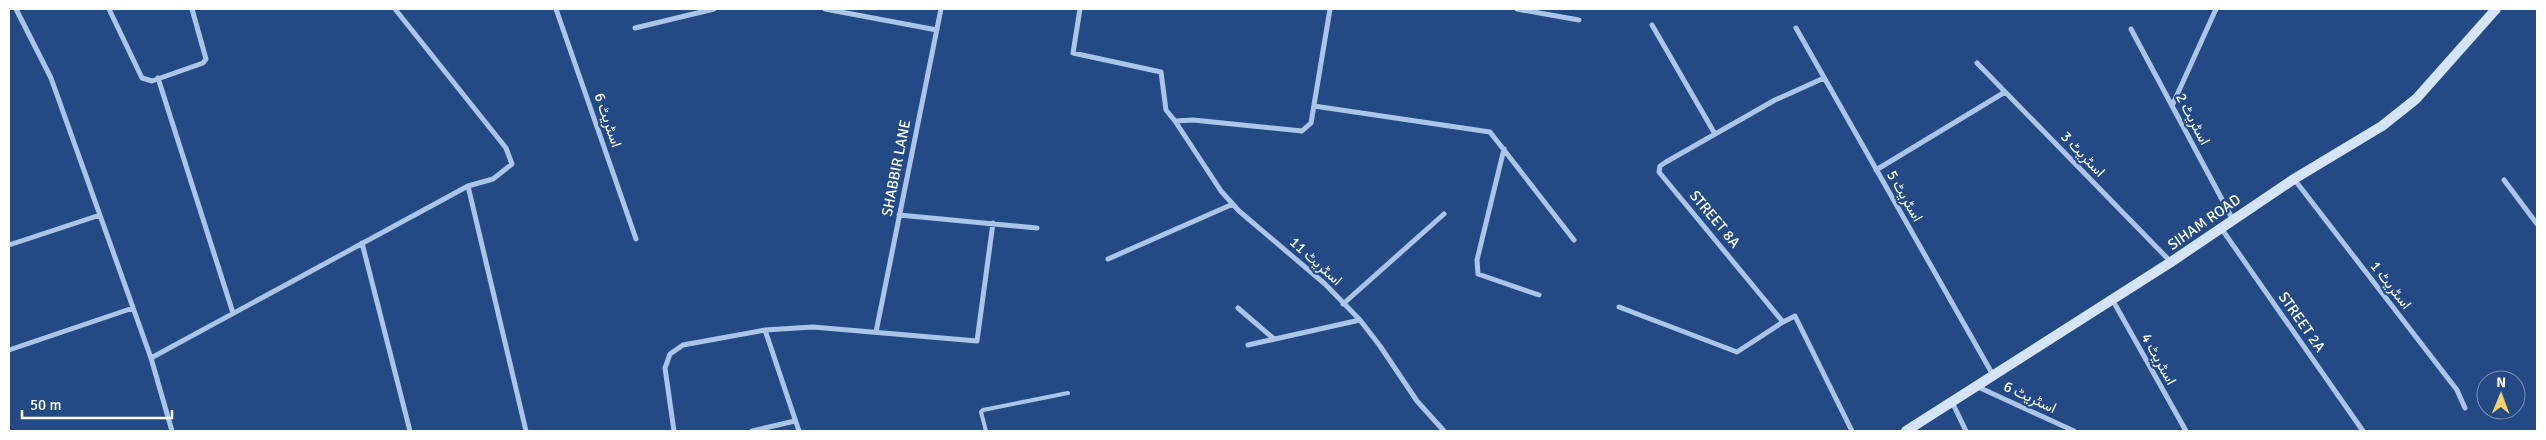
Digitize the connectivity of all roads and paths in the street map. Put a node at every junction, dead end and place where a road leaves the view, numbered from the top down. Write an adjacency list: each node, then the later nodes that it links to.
1 (16, 9): 35 (street)
2 (109, 9): 21 (street)
3 (192, 9): 21 (street)
4 (395, 9): 32 (street)
5 (556, 9): 42 (street, اسٹریٹ 6)
6 (714, 9): 16 (street)
7 (824, 9): 19 (street)
8 (941, 9): 19 (street, SHABBIR LANE)
9 (1080, 9): 26 (street, اسٹریٹ 11)
10 (1330, 9): 24 (street)
11 (1516, 9): 14 (street)
12 (2216, 9): 25 (street)
13 (2496, 9): 30 (street, SIHAM ROAD)
14 (1579, 20)
15 (1652, 25): 27 (street)
16 (635, 28)
17 (1796, 28): 22 (street, اسٹریٹ 5)
18 (2131, 29): 25 (street, اسٹریٹ 2)
19 (937, 30): 36 (street, SHABBIR LANE)
20 (1977, 63): 23 (street, اسٹریٹ 3)
21 (158, 78): 54 (street)
22 (1824, 78): 27 (street, STREET 8A); 29 (street, اسٹریٹ 5)
23 (2005, 92): 29 (street); 47 (street, اسٹریٹ 3)
24 (1314, 106): 26 (street); 28 (street)
25 (2172, 106): 37 (street, اسٹریٹ 2)
26 (1175, 121): 33 (street, اسٹریٹ 11)
27 (1715, 134): 56 (street, STREET 8A)
28 (1504, 149): 43 (street); 48 (street)
29 (1876, 170): 63 (street, اسٹریٹ 5)
30 (2294, 179): 37 (street, SIHAM ROAD); 67 (street, اسٹریٹ 1)
31 (2504, 180): 39 (street)
32 (468, 186): 44 (street); 71 (street)
33 (1233, 204): 46 (street); 50 (street, اسٹریٹ 11)
34 (1444, 214): 50 (street)
35 (100, 215): 45 (street); 52 (street)
36 (899, 215): 38 (street); 58 (street, SHABBIR LANE)
37 (2233, 220): 40 (street, SIHAM ROAD)
38 (993, 223): 41 (street); 58 (street)
39 (2537, 224)
40 (2221, 227): 47 (street, SIHAM ROAD); 82 (street, STREET 2A)
41 (1037, 228)
42 (636, 240)
43 (1574, 240)
44 (362, 243): 54 (street); 70 (street)
45 (9, 246)
46 (1108, 259)
47 (2172, 262): 49 (street, SIHAM ROAD)
48 (1539, 295)
49 (2112, 299): 63 (street, SIHAM ROAD); 81 (street, اسٹریٹ 4)
50 (1343, 304): 55 (street, اسٹریٹ 11)
51 (1619, 307): 56 (street)
52 (133, 308): 61 (street); 62 (street)
53 (1238, 308): 59 (street)
54 (233, 313): 62 (street)
55 (1360, 320): 59 (street); 76 (street, اسٹریٹ 11)
56 (1784, 322): 77 (street)
57 (765, 330): 58 (street); 68 (street); 72 (street)
58 (876, 332)
59 (1274, 339): 60 (street)
60 (1248, 345)
61 (9, 350)
62 (151, 358): 69 (street)
63 (1993, 376): 64 (street, SIHAM ROAD)
64 (1976, 386): 66 (street, SIHAM ROAD); 80 (street, اسٹریٹ 6)
65 (1068, 393): 75 (lane)
66 (1952, 402): 78 (street, SIHAM ROAD); 79 (street)
67 (2465, 408)
68 (794, 421): 73 (street); 74 (street)
69 (172, 431)
70 (410, 431)
71 (526, 431)
72 (674, 431)
73 (752, 431)
74 (799, 431)
75 (986, 431)
76 (1444, 431)
77 (1852, 431)
78 (1906, 431)
79 (1966, 431)
80 (2074, 431)
81 (2186, 431)
82 (2363, 431)

